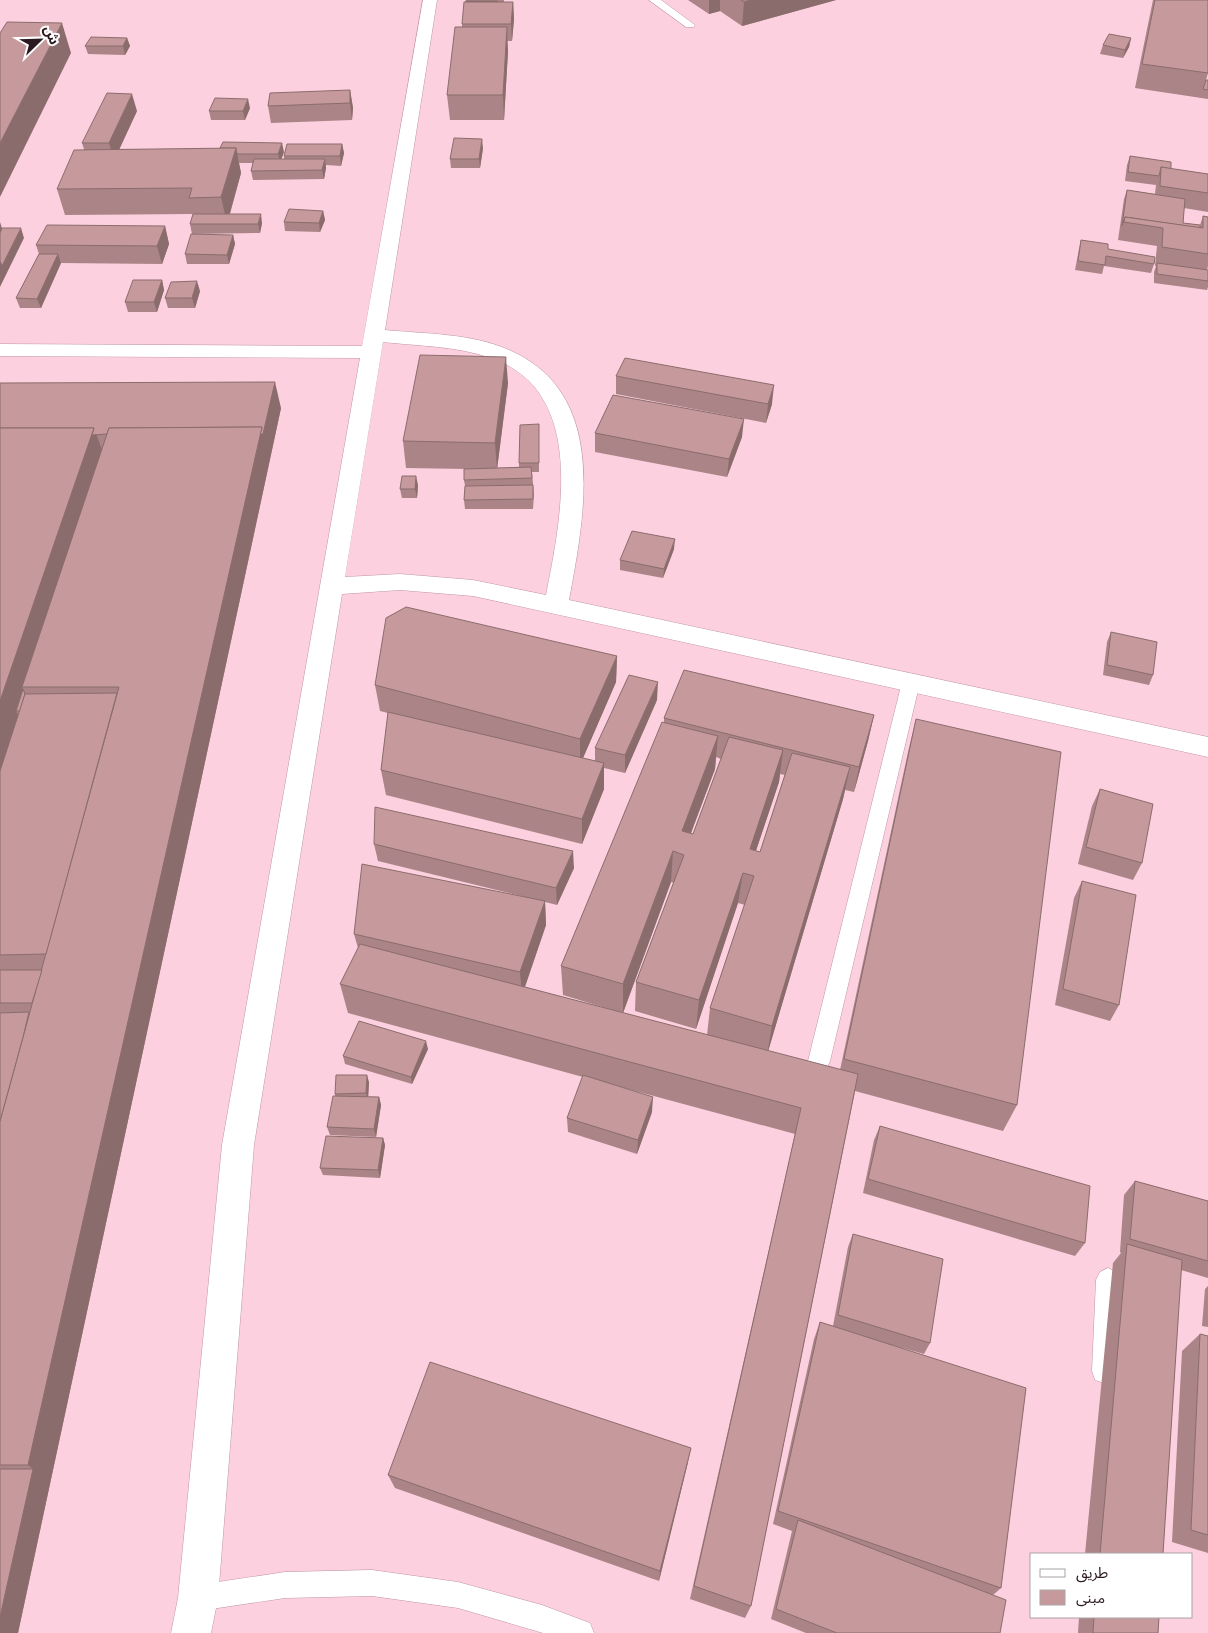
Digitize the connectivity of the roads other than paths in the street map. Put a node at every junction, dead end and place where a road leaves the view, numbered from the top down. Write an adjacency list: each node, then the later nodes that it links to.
1 (430, 0): 4 (street)
2 (654, 0): 3 (lane)
3 (690, 25)
4 (373, 343): 5 (street); 6 (street); 7 (street)
5 (0, 350)
6 (332, 586): 7 (street); 13 (street)
7 (556, 606): 8 (street)
8 (911, 682): 9 (street); 10 (lane)
9 (1208, 747)
10 (819, 1061)
11 (1108, 1280): 12 (lane)
12 (1102, 1398)
13 (198, 1598): 14 (street); 15 (lane)
14 (191, 1633)
15 (580, 1633)

